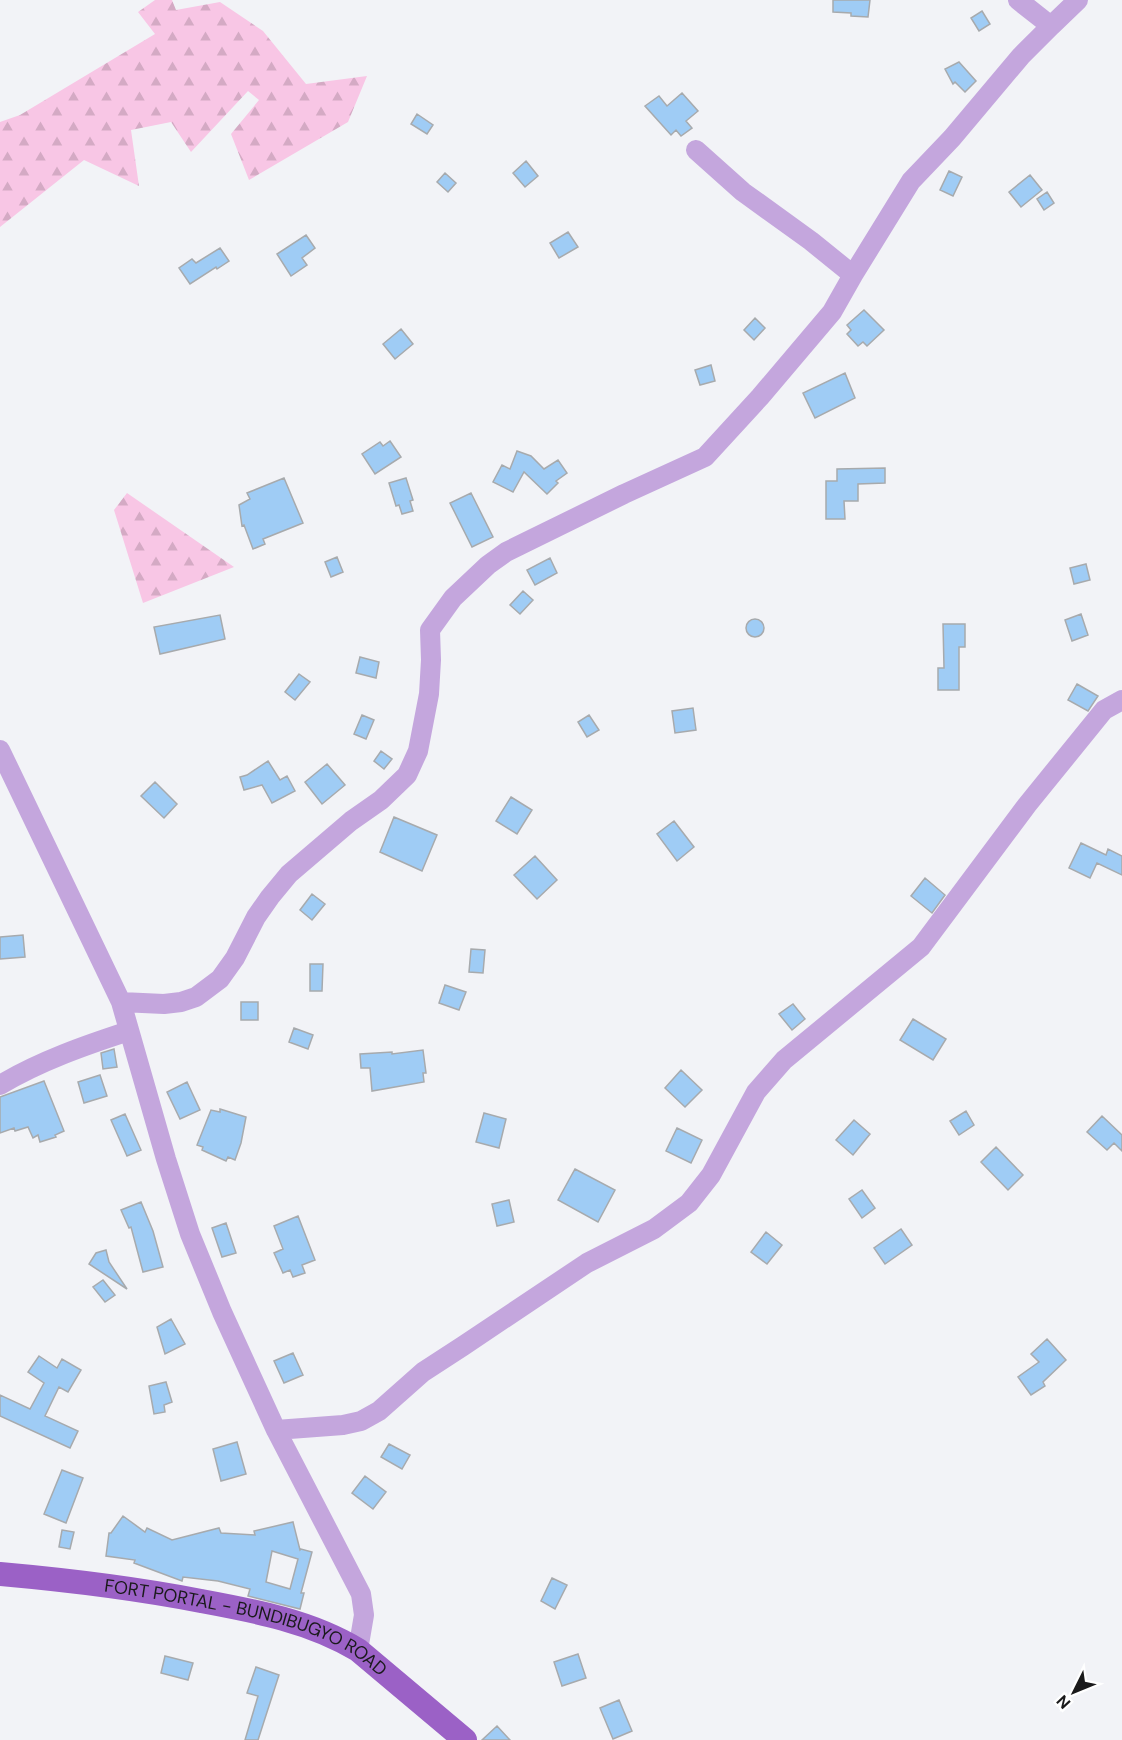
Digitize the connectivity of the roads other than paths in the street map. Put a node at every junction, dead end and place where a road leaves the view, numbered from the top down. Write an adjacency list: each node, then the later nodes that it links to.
1 (1018, 0): 3 (street)
2 (1078, 0): 3 (street)
3 (1051, 26): 5 (street)
4 (696, 150): 5 (street)
5 (853, 275): 8 (street)
6 (1122, 700): 11 (street)
7 (0, 750): 8 (street)
8 (121, 1002): 9 (street)
9 (129, 1031): 10 (street); 11 (street)
10 (0, 1085)
11 (276, 1430): 13 (street)
12 (0, 1574): 13 (main road, FORT PORTAL - BUNDIBUGYO ROAD)
13 (358, 1650): 14 (main road, FORT PORTAL - BUNDIBUGYO ROAD)
14 (465, 1740)

